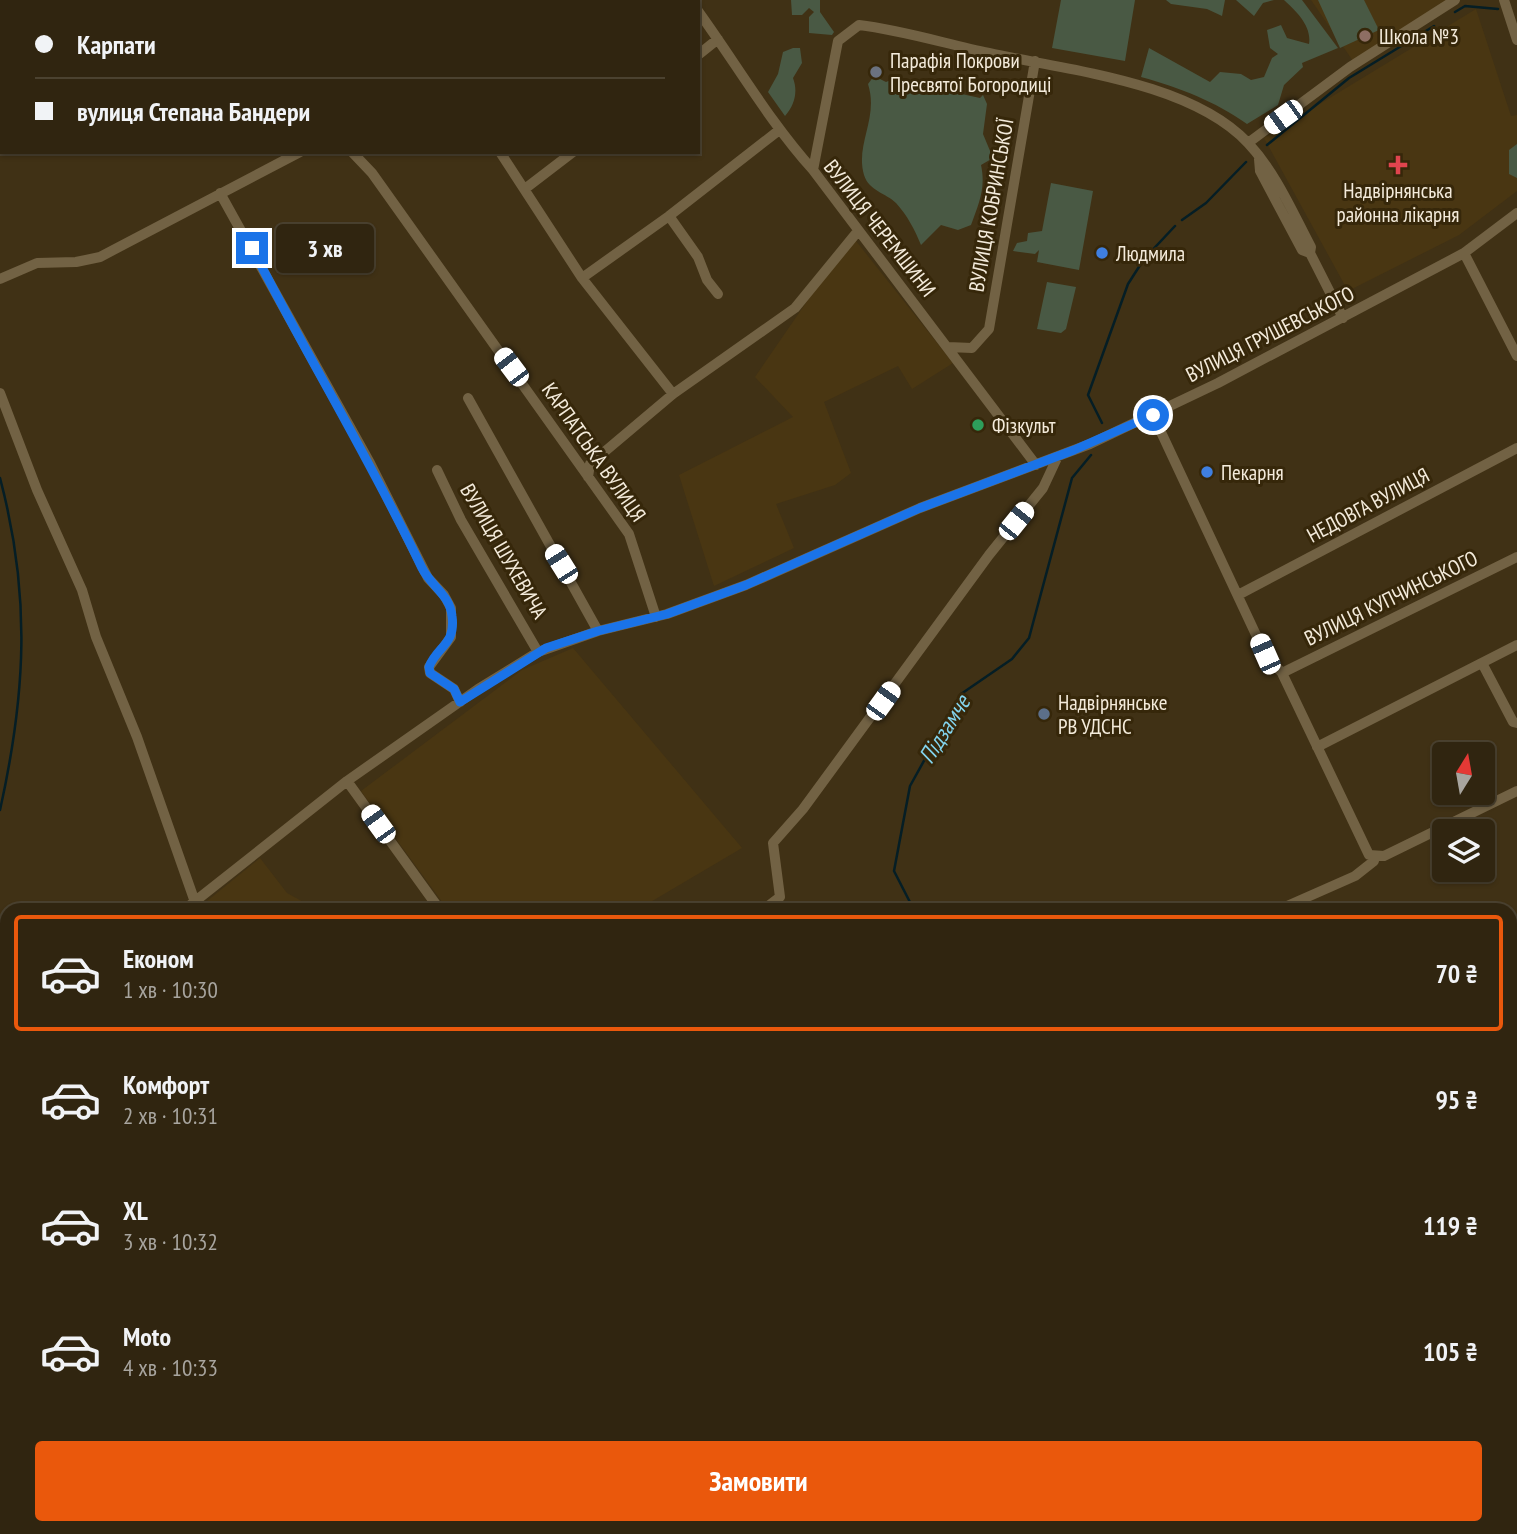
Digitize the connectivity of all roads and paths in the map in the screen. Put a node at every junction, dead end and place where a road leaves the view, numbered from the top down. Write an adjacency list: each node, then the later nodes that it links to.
1 (1455, 0): 9 (street)
2 (1505, 2): 5 (street)
3 (700, 14): 4 (street, ВУЛИЦЯ ЧЕРЕМШИНИ)
4 (718, 39): 6 (street); 8 (street, ВУЛИЦЯ ЧЕРЕМШИНИ)
5 (1517, 40)
6 (700, 53)
7 (1035, 61): 9 (street); 14 (street); 26 (street, ВУЛИЦЯ КОБРИНСЬКОЇ)
8 (778, 131): 14 (street, ВУЛИЦЯ ЧЕРЕМШИНИ); 18 (street)
9 (1248, 143): 24 (street)
10 (296, 154): 16 (street)
11 (354, 154): 37 (street, КАРПАТСЬКА ВУЛИЦЯ)
12 (501, 154): 15 (street)
13 (570, 154): 15 (street)
14 (813, 170): 19 (street, ВУЛИЦЯ ЧЕРЕМШИНИ)
15 (526, 188): 21 (street)
16 (220, 193): 22 (street); 46 (street)
17 (1517, 213): 20 (street, ВУЛИЦЯ ГРУШЕВСЬКОГО)
18 (670, 216): 21 (street); 23 (street)
19 (858, 231): 25 (street, ВУЛИЦЯ ЧЕРЕМШИНИ); 30 (street)
20 (1464, 253): 24 (street, ВУЛИЦЯ ГРУШЕВСЬКОГО); 27 (street)
21 (582, 278): 30 (street)
22 (0, 279)
23 (718, 294)
24 (1343, 318): 32 (street, ВУЛИЦЯ ГРУШЕВСЬКОГО)
25 (948, 347): 26 (street); 28 (street, ВУЛИЦЯ ЧЕРЕМШИНИ)
26 (972, 348): 28 (street, ВУЛИЦЯ КОБРИНСЬКОЇ)
27 (1517, 356)
28 (966, 370): 35 (street, ВУЛИЦЯ ЧЕРЕМШИНИ)
29 (0, 393): 52 (street)
30 (673, 394): 37 (street)
31 (468, 398): 41 (street)
32 (1153, 415): 34 (street, ВУЛИЦЯ ГРУШЕВСЬКОГО); 39 (street)
33 (1517, 449): 39 (street, НЕДОВГА ВУЛИЦЯ)
34 (1058, 456): 35 (street, ВУЛИЦЯ ГРУШЕВСЬКОГО); 54 (street)
35 (1036, 464): 40 (street, ВУЛИЦЯ ГРУШЕВСЬКОГО)
36 (437, 470): 43 (street, ВУЛИЦЯ ШУХЕВИЧА)
37 (588, 477): 40 (street, КАРПАТСЬКА ВУЛИЦЯ)
38 (1517, 557): 45 (street, ВУЛИЦЯ КУПЧИНСЬКОГО)
39 (1238, 596): 45 (street)
40 (656, 617): 41 (street, ВУЛИЦЯ ГРУШЕВСЬКОГО)
41 (598, 631): 43 (street, ВУЛИЦЯ ГРУШЕВСЬКОГО)
42 (1517, 645): 44 (street)
43 (538, 652): 46 (street, ВУЛИЦЯ ГРУШЕВСЬКОГО)
44 (1482, 663): 47 (street); 48 (street)
45 (1282, 673): 48 (street)
46 (460, 702): 49 (street, ВУЛИЦЯ ГРУШЕВСЬКОГО)
47 (1517, 723)
48 (1317, 747): 51 (street)
49 (347, 781): 52 (street, ВУЛИЦЯ ГРУШЕВСЬКОГО); 53 (street)
50 (1517, 791): 51 (street)
51 (1374, 859): 55 (street)
52 (195, 902)
53 (435, 903)
54 (772, 903)
55 (1294, 903)

